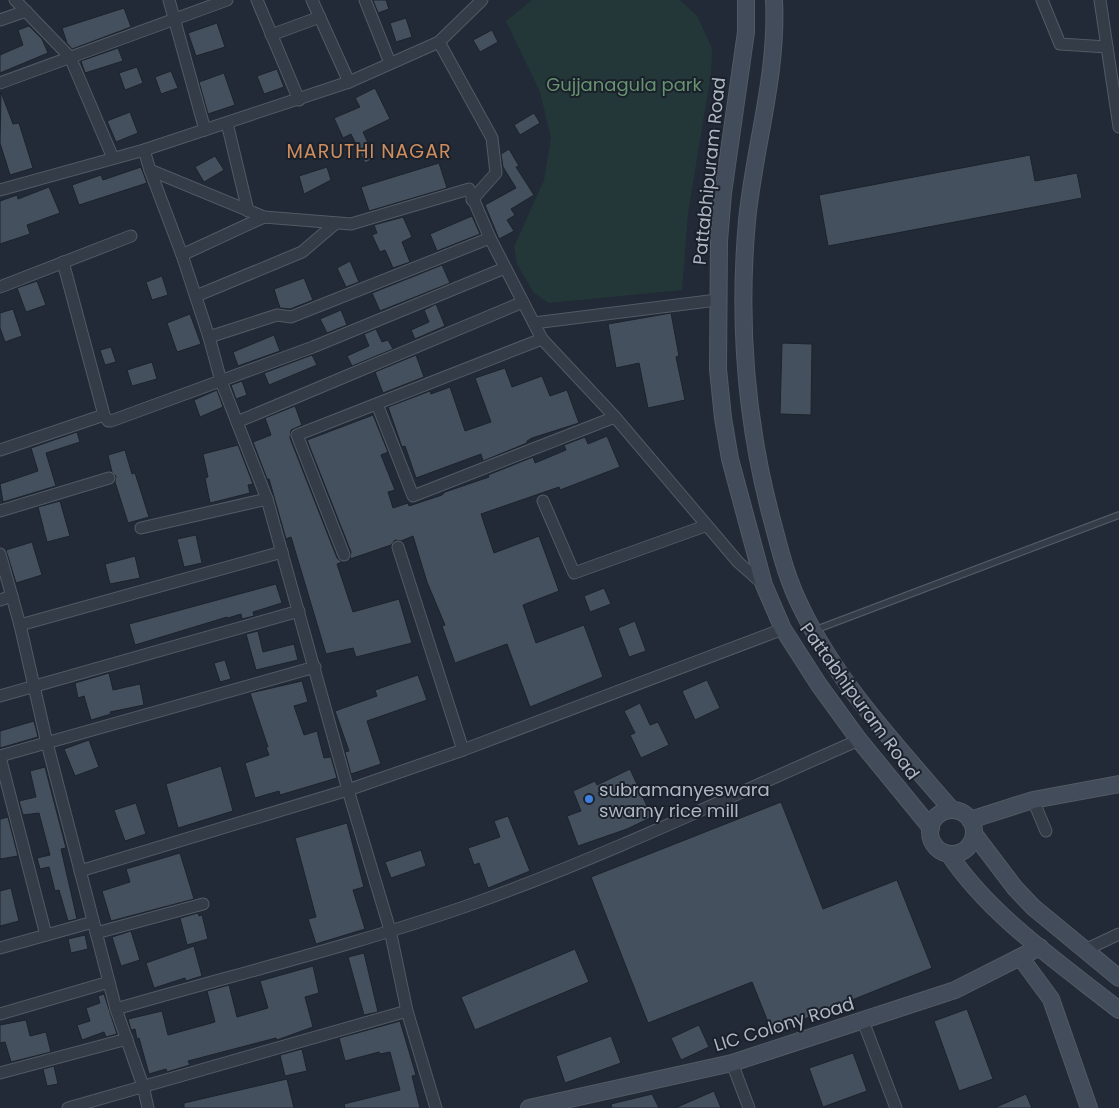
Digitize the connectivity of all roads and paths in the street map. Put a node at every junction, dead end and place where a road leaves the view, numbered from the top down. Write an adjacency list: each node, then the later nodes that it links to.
1 (15, 0): 12 (street)
2 (169, 0): 14 (street)
3 (227, 0): 14 (street)
4 (257, 0): 16 (street)
5 (312, 0): 13 (street)
6 (365, 0): 20 (street)
7 (482, 0): 17 (street)
8 (746, 0): 42 (street, Pattabhipuram Road)
9 (774, 0): 70 (street, Pattabhipuram Road)
10 (1042, 0): 18 (street)
11 (1100, 0): 18 (street)
12 (26, 11): 15 (street); 19 (street)
13 (320, 16): 16 (street); 21 (street)
14 (174, 19): 19 (street); 26 (street)
15 (0, 20)
16 (271, 35): 23 (street)
17 (440, 42): 20 (street); 31 (street)
18 (1107, 47): 25 (street)
19 (70, 57): 22 (street); 28 (street)
20 (390, 63): 21 (street)
21 (349, 82): 23 (street)
22 (0, 83)
23 (299, 100): 24 (street)
24 (227, 123): 26 (street); 32 (street)
25 (1119, 127)
26 (205, 130): 27 (street)
27 (144, 150): 28 (street); 29 (street)
28 (113, 158): 30 (street)
29 (150, 170): 32 (street); 37 (street)
30 (0, 190)
31 (472, 200): 34 (street); 36 (street)
32 (248, 211): 33 (street)
33 (264, 218): 34 (street); 37 (street)
34 (336, 223): 41 (street)
35 (131, 236): 38 (street)
36 (490, 238): 39 (street); 45 (street)
37 (182, 255): 41 (street)
38 (63, 262): 40 (street); 49 (street)
39 (505, 268): 43 (street); 47 (street)
40 (0, 287)
41 (196, 296): 45 (street)
42 (717, 300): 44 (street); 64 (street, Pattabhipuram Road)
43 (523, 302): 44 (street); 51 (street)
44 (534, 323): 46 (street)
45 (210, 337): 47 (street)
46 (542, 339): 48 (street); 50 (street)
47 (221, 381): 49 (street); 51 (street)
48 (376, 404): 50 (street); 63 (street)
49 (104, 415): 52 (street)
50 (615, 417): 58 (street)
51 (237, 422): 54 (street)
52 (0, 450)
53 (109, 478): 56 (street)
54 (267, 499): 59 (street); 61 (street)
55 (543, 501): 58 (street)
56 (0, 511)
57 (1119, 515): 70 (lane)
58 (705, 526): 64 (street)
59 (141, 528)
60 (398, 548): 76 (street)
61 (282, 552): 67 (street); 68 (street)
62 (0, 554): 65 (street)
63 (344, 555)
64 (764, 585): 69 (street, Pattabhipuram Road)
65 (12, 596): 66 (street); 68 (street)
66 (0, 600)
67 (298, 611): 71 (street); 72 (street)
68 (20, 625): 72 (street)
69 (783, 629): 74 (street, Pattabhipuram Road); 76 (street)
70 (813, 630): 83 (street, Pattabhipuram Road)
71 (315, 667): 75 (street); 79 (street)
72 (34, 686): 73 (street); 75 (street)
73 (0, 696)
74 (859, 740): 85 (street, Pattabhipuram Road); 91 (street)
75 (47, 743): 77 (street); 88 (street)
76 (463, 750): 79 (street)
77 (0, 756): 81 (street)
78 (1119, 784): 80 (street)
79 (348, 790): 88 (street); 91 (street)
80 (1033, 800): 84 (street); 86 (street)
81 (12, 805): 82 (street); 93 (street)
82 (0, 809)
83 (952, 810): 84 (street); 85 (street)
84 (972, 827): 87 (street); 96 (street)
85 (931, 828): 87 (street)
86 (1046, 832)
87 (949, 854): 94 (street)
88 (80, 871): 90 (street)
89 (204, 904): 90 (street)
90 (95, 927): 93 (street); 99 (street)
91 (390, 930): 100 (street); 102 (street)
92 (1119, 934): 96 (street)
93 (46, 935): 95 (street)
94 (1040, 947): 97 (street, LIC Colony Road); 101 (street)
95 (0, 948)
96 (1085, 950): 98 (street)
97 (1021, 958): 104 (street, LIC Colony Road); 115 (street)
98 (1119, 978)
99 (109, 982): 100 (street); 103 (street)
100 (116, 1009): 105 (street)
101 (1119, 1010)
102 (407, 1011): 108 (street); 111 (street)
103 (0, 1014)
104 (863, 1021): 106 (street, LIC Colony Road); 114 (street)
105 (127, 1039): 107 (street); 108 (street)
106 (732, 1063): 112 (street, LIC Colony Road); 113 (street)
107 (0, 1073)
108 (143, 1086): 109 (street); 110 (street)
109 (68, 1108)
110 (148, 1108)
111 (436, 1108)
112 (529, 1108)
113 (749, 1108)
114 (896, 1108)
115 (1089, 1108)

